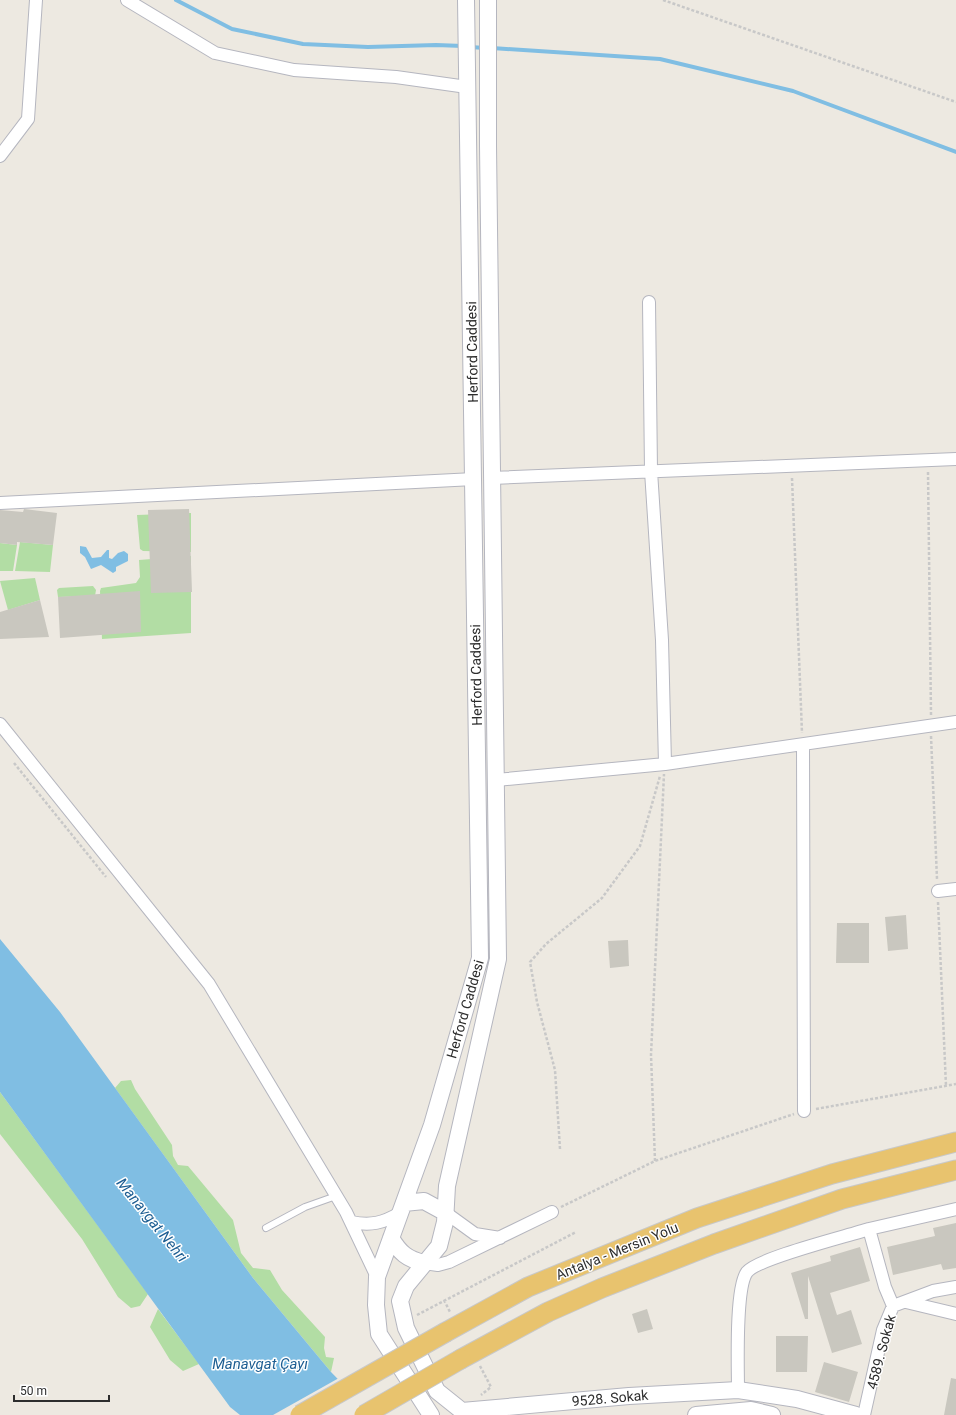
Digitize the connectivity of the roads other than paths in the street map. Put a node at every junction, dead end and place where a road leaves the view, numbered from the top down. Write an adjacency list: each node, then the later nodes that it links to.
1 (36, 0): 6 (street)
2 (127, 0): 5 (street)
3 (488, 0): 10 (main road, Herford Caddesi)
4 (466, 7): 5 (main road, Herford Caddesi)
5 (467, 85): 11 (main road, Herford Caddesi)
6 (0, 156)
7 (648, 302): 9 (street)
8 (956, 459): 9 (street)
9 (652, 471): 10 (street); 16 (street)
10 (492, 478): 17 (main road, Herford Caddesi)
11 (474, 479): 12 (street); 24 (main road, Herford Caddesi)
12 (0, 503)
13 (956, 722): 15 (street)
14 (0, 724): 23 (street)
15 (803, 745): 16 (street); 20 (street)
16 (664, 764): 17 (street)
17 (496, 780): 27 (main road, Herford Caddesi)
18 (956, 889): 19 (street)
19 (938, 891)
20 (804, 1111)
21 (956, 1142): 44 (highway, Antalya - Mersin Yolu, bridge)
22 (956, 1170): 45 (highway, Antalya - Mersin Yolu, bridge)
23 (336, 1196): 28 (street); 29 (lane)
24 (402, 1208): 27 (main road); 28 (street); 31 (main road, Herford Caddesi)
25 (956, 1209): 30 (street)
26 (552, 1212): 32 (street)
27 (446, 1213): 32 (street); 33 (main road, Herford Caddesi)
28 (351, 1222): 34 (street)
29 (266, 1228)
30 (870, 1230): 38 (street); 41 (street)
31 (391, 1238): 33 (main road); 34 (main road, Herford Caddesi)
32 (500, 1238): 33 (street)
33 (424, 1263): 42 (main road, Herford Caddesi)
34 (377, 1277): 46 (main road, Herford Caddesi)
35 (956, 1287): 36 (street, 4589. Sokak)
36 (940, 1290): 37 (street, 4589. Sokak); 39 (street)
37 (906, 1302): 38 (street, 4589. Sokak); 39 (street)
38 (893, 1306): 50 (street, 4589. Sokak)
39 (944, 1311): 40 (street)
40 (956, 1314)
41 (738, 1390): 42 (main road, 9528. Sokak); 49 (main road, 9528. Sokak)
42 (462, 1411)
43 (748, 1412): 47 (main road); 48 (main road)
44 (300, 1415)
45 (364, 1415)
46 (431, 1415)
47 (696, 1415)
48 (772, 1415)
49 (856, 1415)
50 (864, 1415)

